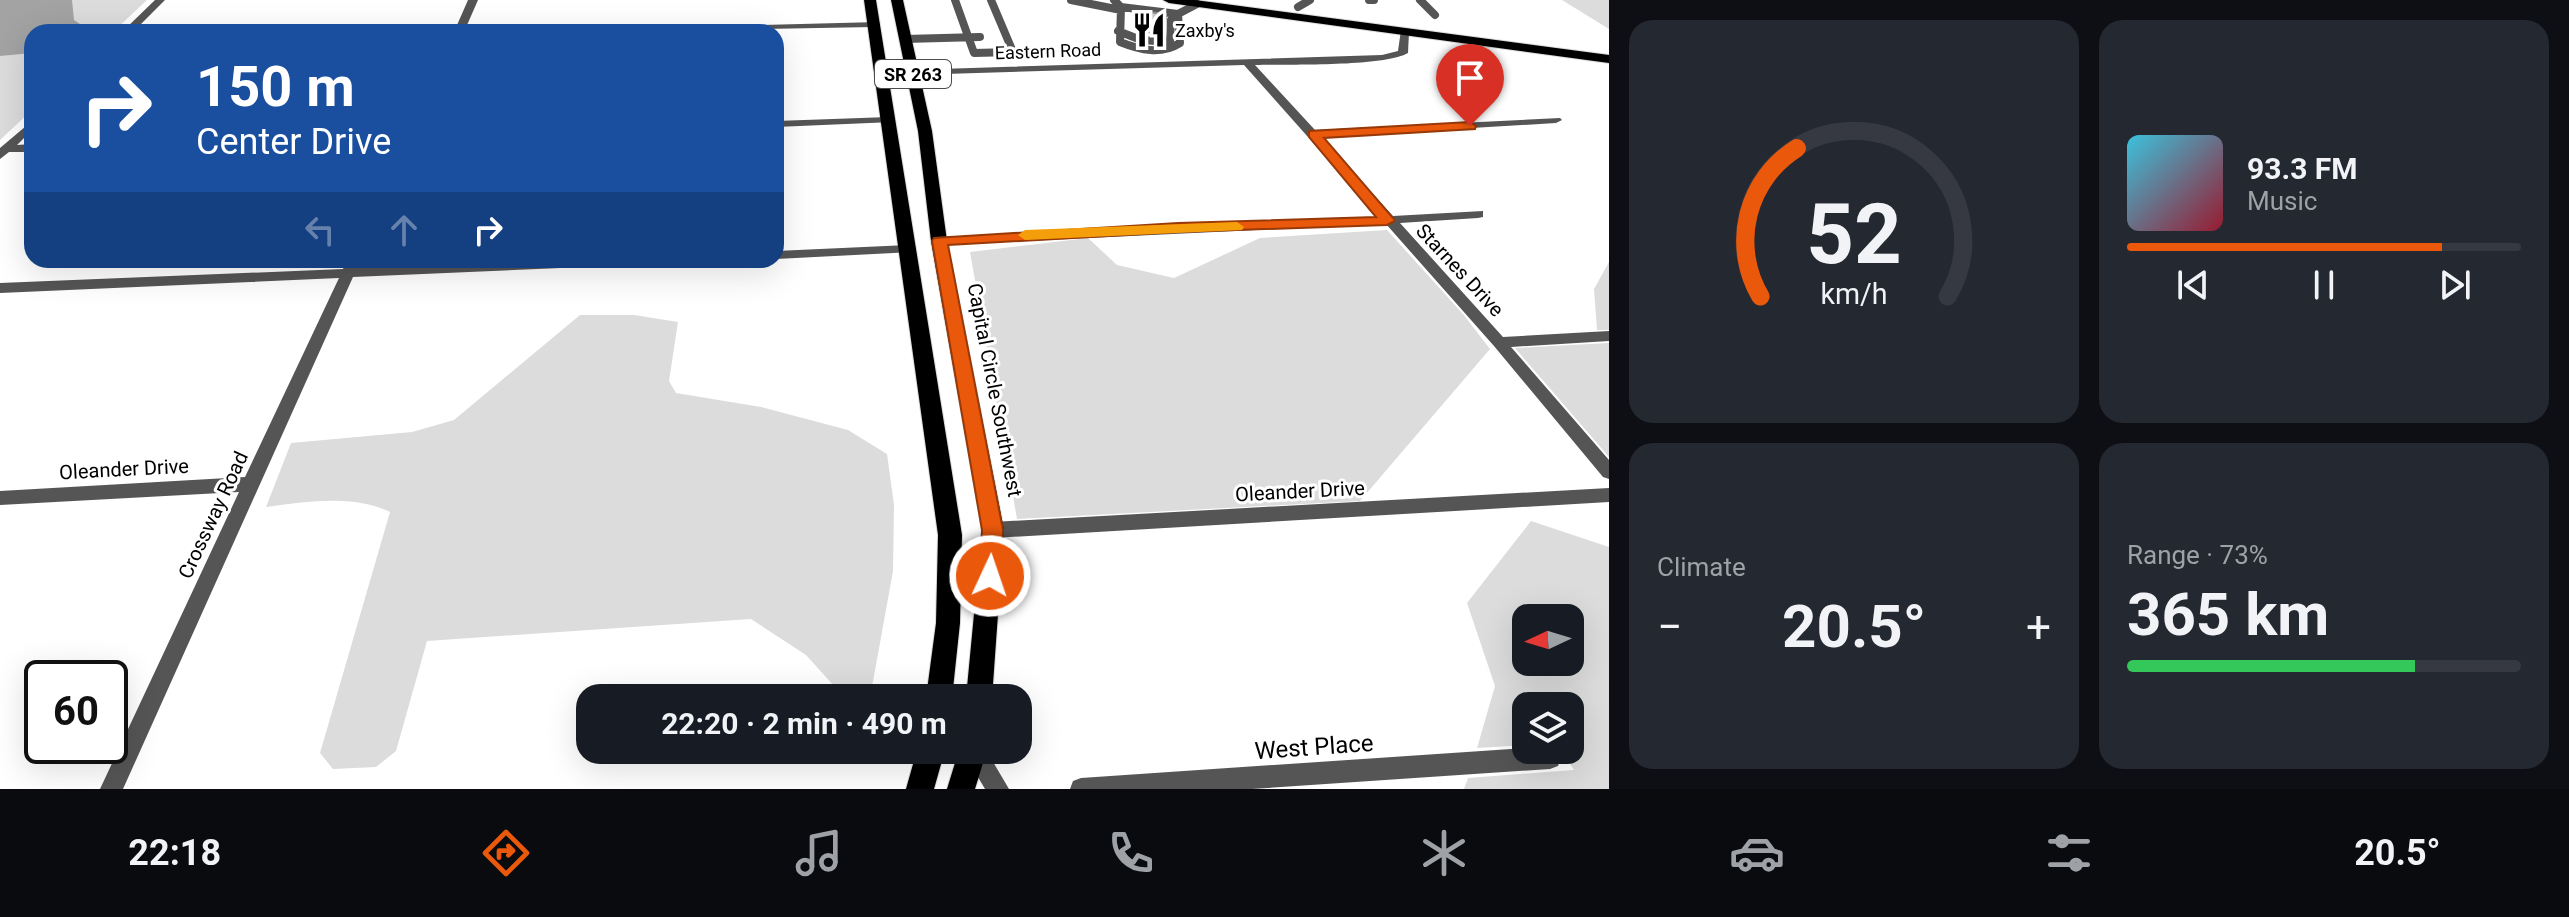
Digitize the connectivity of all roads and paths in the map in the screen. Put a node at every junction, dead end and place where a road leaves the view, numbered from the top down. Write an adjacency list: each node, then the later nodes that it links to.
1 (160, 0): 19 (street)
2 (473, 0): 20 (street)
3 (870, 0): 21 (main road, SR 263)
4 (897, 0): 26 (main road, Capital Circle Southwest / SR 263)
5 (1071, 0): 10 (lane)
6 (1114, 0): 10 (lane)
7 (1248, 0): 9 (main road)
8 (1420, 0): 12 (lane)
9 (1304, 3): 15 (main road)
10 (1121, 8): 11 (lane); 23 (lane)
11 (1172, 9): 18 (main road); 23 (lane); 23 (lane)
12 (1435, 15)
13 (961, 18): 14 (lane); 16 (lane); 16 (lane); 16 (lane); 26 (lane)
14 (998, 18): 17 (lane); 17 (lane); 17 (lane)
15 (1381, 18): 18 (main road); 25 (main road); 27 (main road)
16 (974, 21)
17 (988, 21)
18 (1332, 22): 24 (main road)
19 (135, 24)
20 (462, 24)
21 (875, 24): 22 (street); 31 (main road, SR 263)
22 (784, 27)
23 (1118, 31)
24 (1404, 32): 25 (main road); 29 (street, Eastern Road)
25 (1420, 34): 28 (main road)
26 (905, 39): 30 (main road, Capital Circle Southwest / SR 263)
27 (1609, 49)
28 (1609, 59)
29 (1246, 61): 30 (street, Eastern Road); 35 (street, Starnes Drive)
30 (912, 72): 40 (main road, Capital Circle Southwest / SR 263)
31 (889, 120): 33 (street); 41 (main road, SR 263)
32 (1556, 120): 35 (street)
33 (784, 124)
34 (24, 132): 37 (street)
35 (1314, 134): 39 (street, Starnes Drive)
36 (24, 149): 37 (street)
37 (3, 152)
38 (1478, 214): 39 (street)
39 (1387, 221): 40 (street); 47 (street, Starnes Drive)
40 (939, 241): 52 (main road, Capital Circle Southwest / SR 263)
41 (908, 249): 42 (street); 53 (main road, SR 263)
42 (784, 255)
43 (319, 268): 45 (street)
44 (350, 268): 49 (street, Crossway Road)
45 (0, 288)
46 (1609, 336): 47 (street)
47 (1499, 342): 48 (street, Starnes Drive)
48 (1609, 472)
49 (251, 484): 51 (street, Oleander Drive); 59 (street, Crossway Road)
50 (1609, 495): 52 (street, Oleander Drive)
51 (0, 498)
52 (993, 530): 54 (main road, Capital Circle Southwest / SR 263)
53 (941, 684)
54 (980, 684)
55 (1512, 761): 63 (street, West Place)
56 (927, 764): 60 (main road)
57 (969, 764): 61 (main road)
58 (982, 764): 62 (street)
59 (111, 789)
60 (920, 789)
61 (961, 789)
62 (998, 789)
63 (1081, 789)

